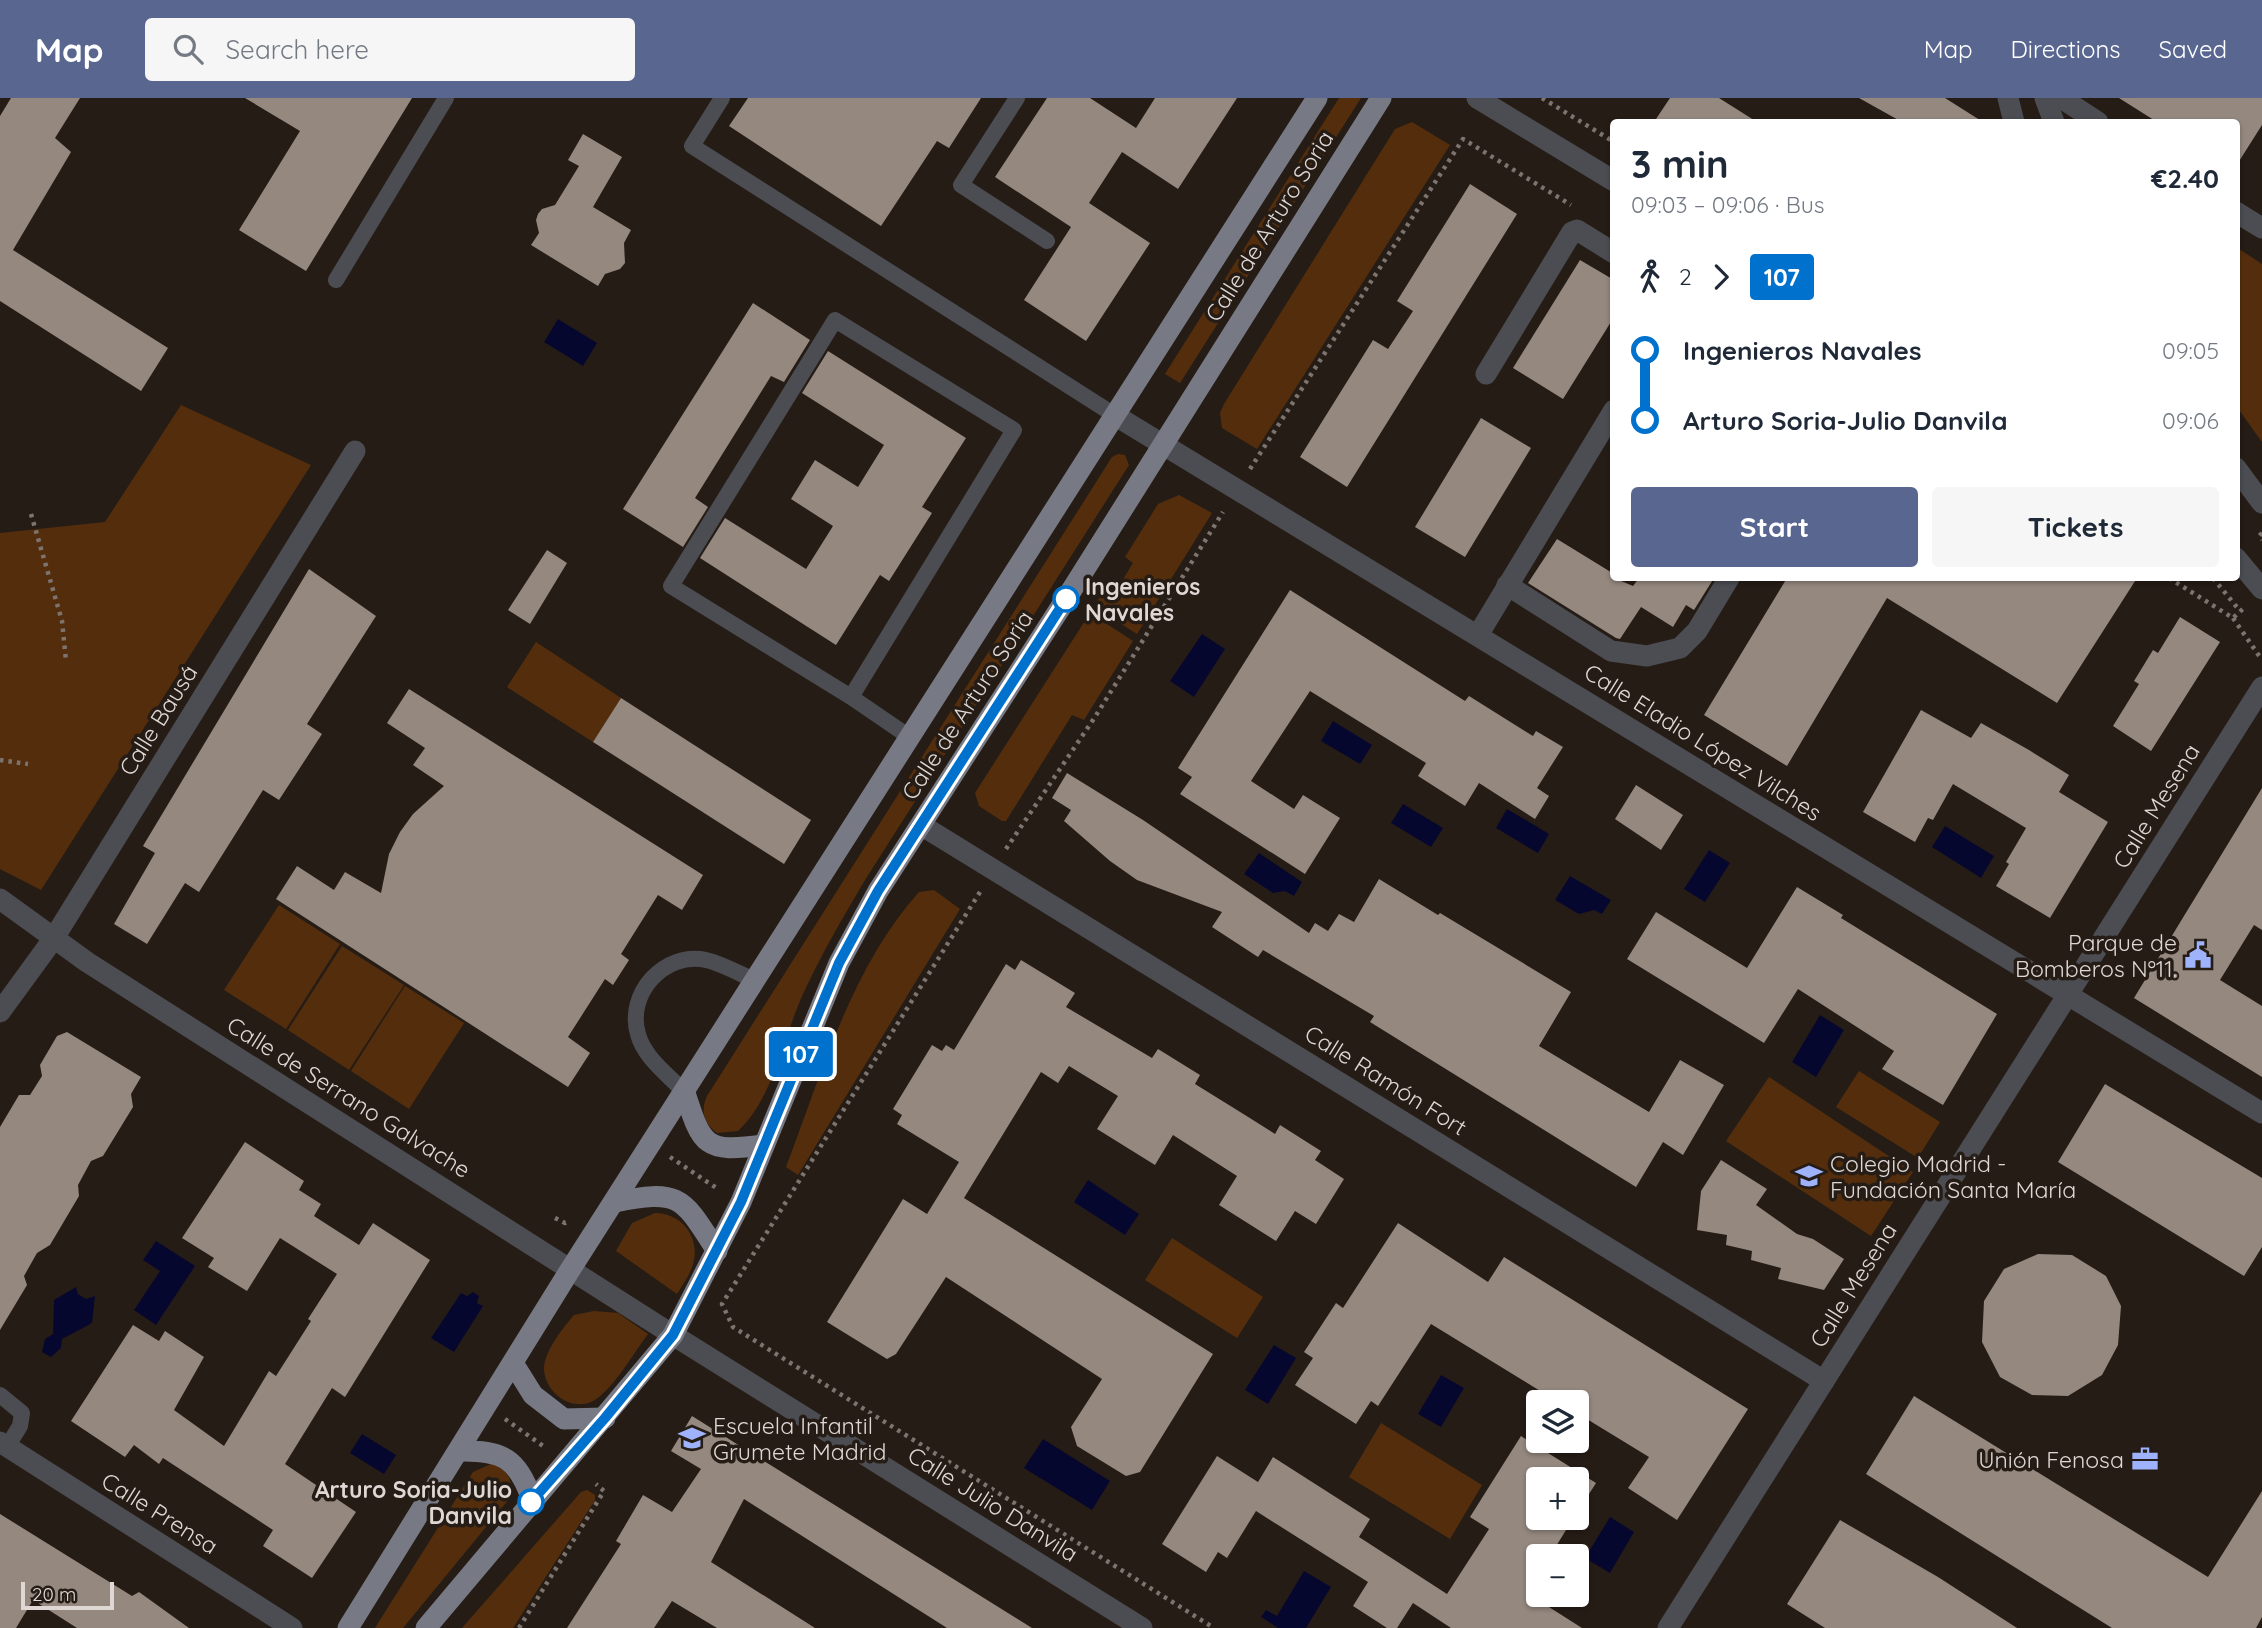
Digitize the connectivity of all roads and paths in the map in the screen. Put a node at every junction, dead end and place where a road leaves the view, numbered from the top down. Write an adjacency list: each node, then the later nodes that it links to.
1 (446, 98): 21 (lane)
2 (722, 98): 23 (lane)
3 (1017, 98): 19 (lane)
4 (1317, 98): 23 (main road, Calle de Arturo Soria)
5 (1381, 98): 25 (main road, Calle de Arturo Soria)
6 (1477, 98): 15 (street)
7 (1542, 98): 14 (path)
8 (2008, 98): 11 (street)
9 (2045, 98): 12 (street)
10 (2061, 98): 13 (street)
11 (2013, 119)
12 (2053, 119)
13 (2093, 119)
14 (1610, 140)
15 (1610, 179)
16 (1579, 210): 28 (path)
17 (2240, 215): 18 (street)
18 (2262, 229)
19 (1046, 241)
20 (1610, 251): 22 (street)
21 (336, 280)
22 (1486, 374)
23 (1116, 416): 25 (street, Calle Eladio López Vilches); 46 (main road, Calle de Arturo Soria)
24 (1610, 417): 37 (street)
25 (1163, 442): 28 (street, Calle Eladio López Vilches); 49 (main road, Calle de Arturo Soria)
26 (355, 451): 52 (street, Calle Bausá)
27 (2240, 473): 29 (street)
28 (1238, 488): 41 (street, Calle Eladio López Vilches); 50 (path)
29 (2262, 503)
30 (31, 514): 43 (path)
31 (2262, 533): 32 (path)
32 (2262, 540)
33 (2240, 565): 38 (street)
34 (1727, 581): 37 (street)
35 (2174, 581): 40 (path)
36 (2215, 581): 39 (path)
37 (1507, 585): 41 (street)
38 (2258, 594): 39 (path)
39 (2240, 611): 40 (path)
40 (2233, 618): 42 (path)
41 (1478, 635): 54 (street, Calle Eladio López Vilches)
42 (2262, 660)
43 (66, 662)
44 (2262, 687): 54 (street, Calle Mesena)
45 (850, 697): 45 (lane); 46 (lane)
46 (911, 738): 53 (main road, Calle de Arturo Soria)
47 (0, 760): 48 (path)
48 (28, 764)
49 (921, 825): 50 (street, Calle Ramón Fort); 58 (main road, Calle de Arturo Soria)
50 (994, 869): 66 (street, Calle Ramón Fort); 80 (path)
51 (0, 899): 52 (street, Calle de Serrano Galvache)
52 (54, 938): 55 (street, Calle Bausá); 63 (street, Calle de Serrano Galvache)
53 (756, 981): 56 (main road, Calle de Arturo Soria); 56 (lane)
54 (2067, 996): 57 (street, Calle Eladio López Vilches); 66 (street, Calle Mesena)
55 (0, 1012)
56 (685, 1093): 58 (main road); 59 (main road, Calle de Arturo Soria)
57 (2262, 1113)
58 (763, 1144): 62 (main road, Calle de Arturo Soria)
59 (651, 1145): 60 (path); 61 (main road, Calle de Arturo Soria)
60 (723, 1193)
61 (615, 1202): 62 (main road); 63 (main road, Calle de Arturo Soria)
62 (717, 1251): 64 (main road, Calle de Arturo Soria)
63 (570, 1270): 64 (street, Calle de Serrano Galvache); 65 (main road, Calle de Arturo Soria)
64 (673, 1335): 69 (main road, Calle de Arturo Soria); 79 (street, Calle Julio Danvila)
65 (513, 1363): 69 (main road); 71 (main road, Calle de Arturo Soria)
66 (1824, 1381): 81 (street, Calle Mesena)
67 (0, 1395): 70 (lane)
68 (503, 1418): 72 (path)
69 (605, 1418): 74 (main road, Calle de Arturo Soria)
70 (4, 1445): 75 (street, Calle Prensa)
71 (459, 1451): 74 (main road); 76 (main road, Calle de Arturo Soria)
72 (551, 1451)
73 (596, 1484): 78 (path)
74 (532, 1500): 77 (main road, Calle de Arturo Soria)
75 (292, 1628)
76 (348, 1628)
77 (426, 1628)
78 (519, 1628)
79 (1142, 1628)
80 (1214, 1628)
81 (1668, 1628)

